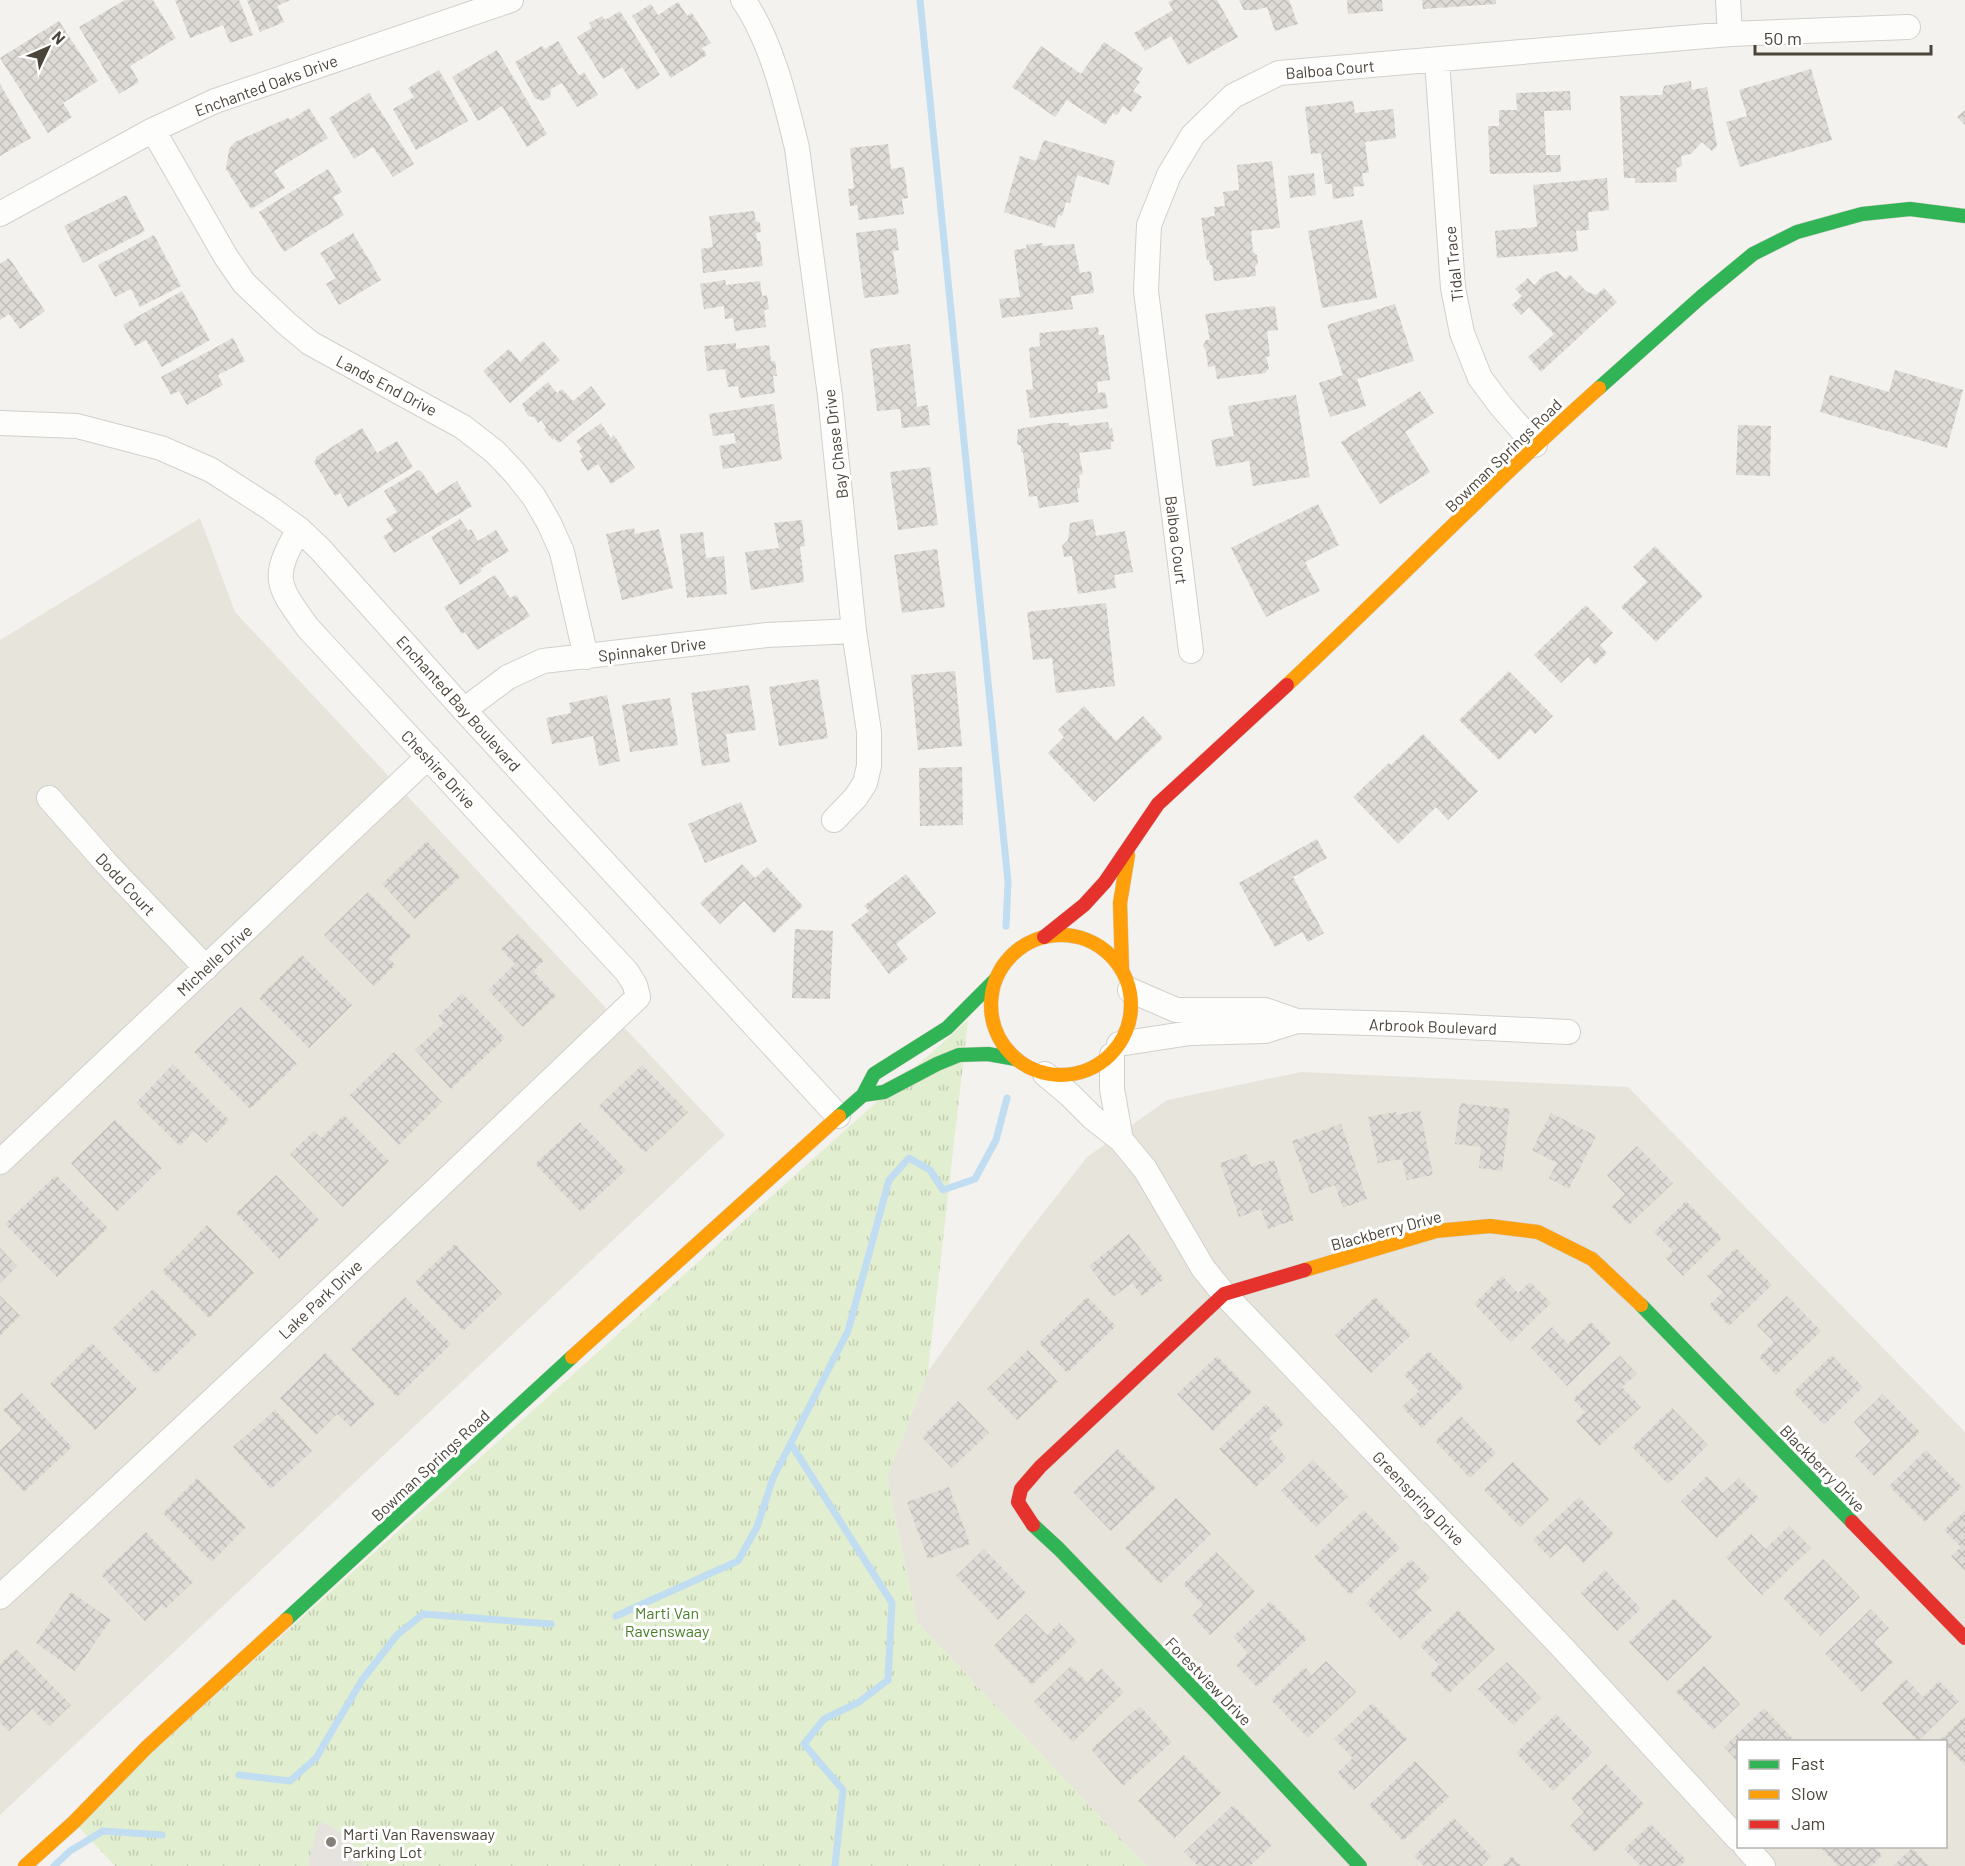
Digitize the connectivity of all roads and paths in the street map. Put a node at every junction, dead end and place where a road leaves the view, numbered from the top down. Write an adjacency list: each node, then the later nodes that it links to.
1 (511, 0): 7 (street, Enchanted Oaks Drive)
2 (743, 0): 13 (street, Bay Chase Drive)
3 (1728, 0): 5 (street)
4 (1908, 27): 5 (street, Balboa Court)
5 (1730, 34): 6 (street, Balboa Court)
6 (1437, 60): 11 (street, Tidal Trace); 14 (street, Balboa Court)
7 (153, 130): 8 (street, Enchanted Oaks Drive); 15 (street, Lands End Drive)
8 (0, 214)
9 (1965, 216): 11 (street, Bowman Springs Road)
10 (0, 423): 12 (street, Enchanted Bay Boulevard)
11 (1535, 445): 20 (street, Bowman Springs Road)
12 (299, 529): 16 (street, Enchanted Bay Boulevard); 17 (street, Cheshire Drive)
13 (854, 631): 15 (street, Spinnaker Drive); 19 (street, Bay Chase Drive)
14 (1191, 651)
15 (586, 657): 16 (street, Spinnaker Drive)
16 (464, 710): 32 (street, Enchanted Bay Boulevard)
17 (428, 757): 22 (street, Michelle Drive); 25 (street, Cheshire Drive)
18 (49, 798): 22 (street, Dodd Court)
19 (834, 820)
20 (1130, 844): 21 (street, Bowman Springs Road); 24 (street, Bowman Springs Road)
21 (1044, 937): 23 (street); 24 (street)
22 (206, 968): 34 (street, Michelle Drive)
23 (995, 980): 29 (street); 31 (street, Bowman Springs Road)
24 (1126, 980): 26 (street, Arbrook Boulevard); 28 (street)
25 (638, 997): 37 (street, Lake Park Drive)
26 (1297, 1021): 27 (street, Arbrook Boulevard); 28 (street, Arbrook Boulevard)
27 (1568, 1032)
28 (1116, 1049): 30 (street); 33 (street, Greenspring Drive)
29 (1016, 1059): 30 (street); 31 (street, Bowman Springs Road)
30 (1045, 1074): 33 (street, Greenspring Drive)
31 (863, 1095): 32 (street, Bowman Springs Road)
32 (838, 1116): 41 (street, Bowman Springs Road)
33 (1121, 1140): 35 (street, Greenspring Drive)
34 (0, 1162)
35 (1224, 1294): 36 (street, Blackberry Drive); 38 (street, Blackberry Drive); 39 (street, Greenspring Drive)
36 (1030, 1522): 42 (street, Forestview Drive)
37 (0, 1597)
38 (1965, 1638)
39 (1737, 1838)
40 (1747, 1848): 43 (street)
41 (26, 1866)
42 (1360, 1866)
43 (1763, 1866)

